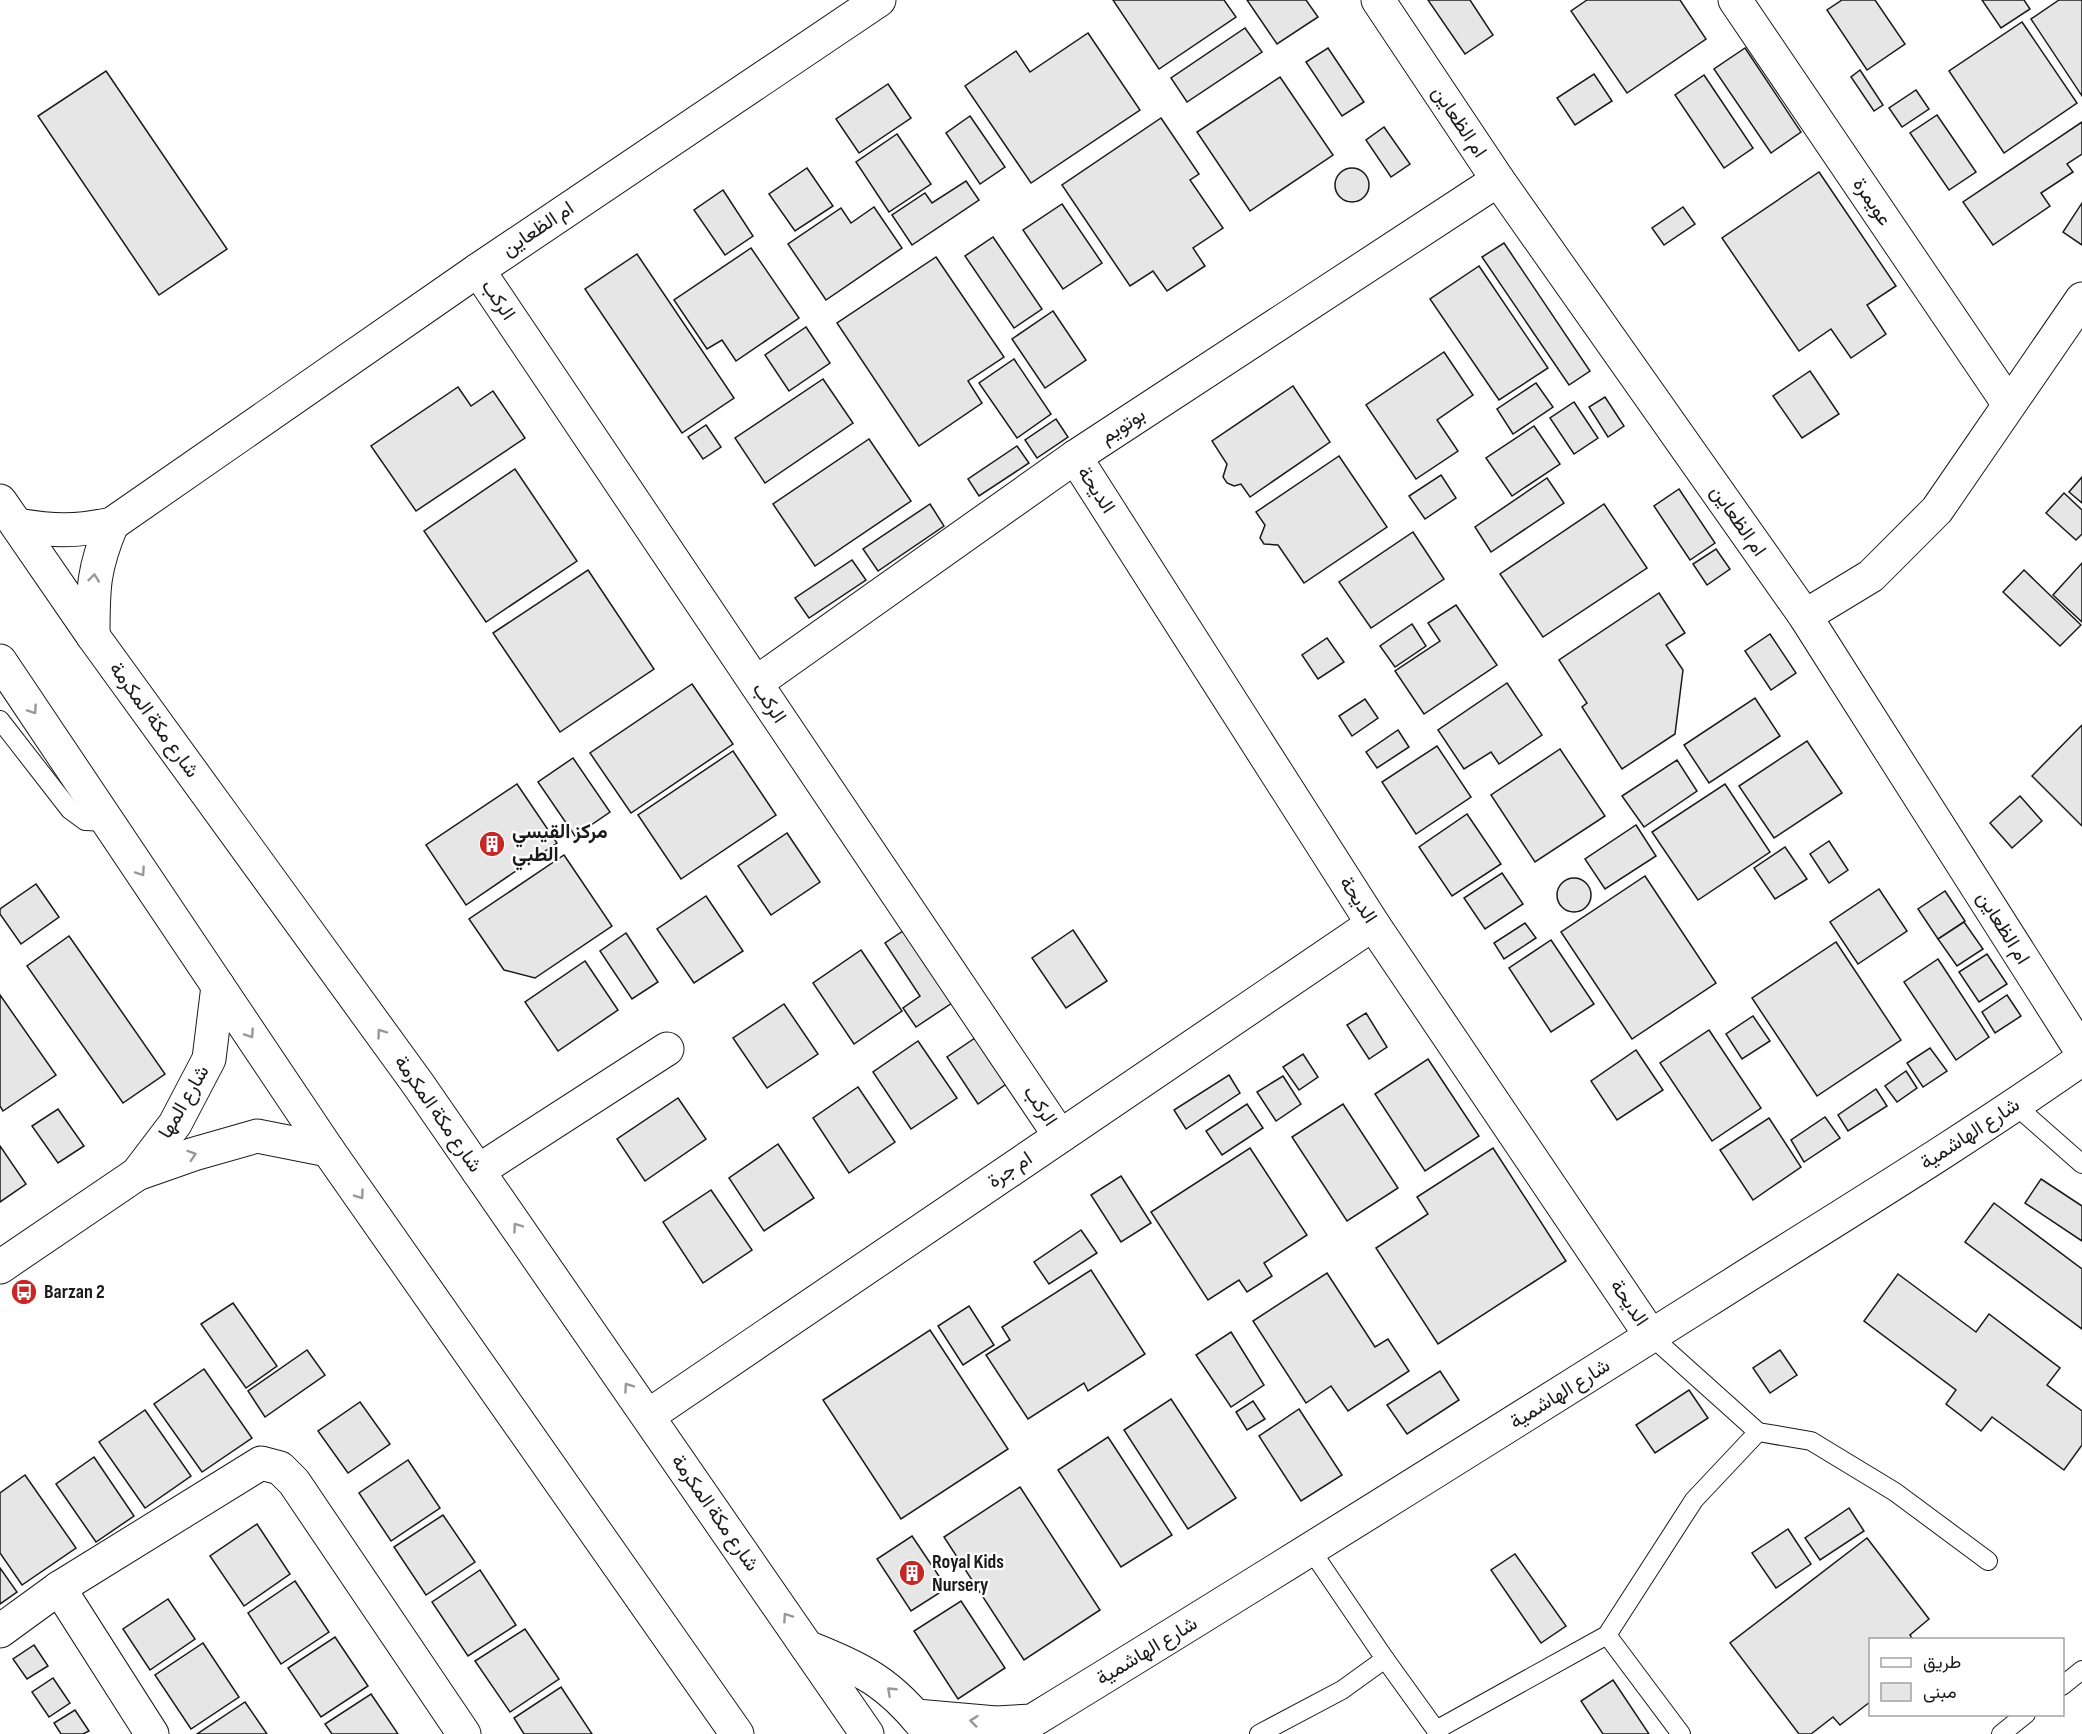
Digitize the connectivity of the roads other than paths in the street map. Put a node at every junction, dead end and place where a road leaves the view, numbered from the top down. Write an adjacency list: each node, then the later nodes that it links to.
1 (879, 0): 5 (street, ام الظعاين)
2 (1378, 0): 4 (street, ام الظعاين)
3 (1735, 0): 7 (street, عويمرة)
4 (1498, 180): 8 (street, بوتويم); 11 (street, ام الظعاين)
5 (478, 270): 10 (street, ام الظعاين); 14 (street, الركب)
6 (2082, 299): 7 (street)
7 (2008, 403): 11 (street)
8 (1075, 457): 14 (street, بوتويم); 17 (street, الديحة)
9 (8, 513): 10 (street, ام الظعاين); 12 (street, شارع مكة المكرمة)
10 (112, 524): 12 (street, one-way to 10)
11 (1805, 616): 20 (street, ام الظعاين)
12 (93, 636): 26 (street, شارع مكة المكرمة, one-way to 12)
13 (0, 661): 16 (street, one-way to 16)
14 (756, 683): 23 (street, الركب)
15 (0, 720): 16 (lane)
16 (108, 822): 18 (street, one-way to 18)
17 (1372, 924): 23 (street, ام جرة); 29 (street, الديحة)
18 (218, 986): 24 (street, one-way to 24); 27 (street, شارع المها)
19 (667, 1049): 26 (street)
20 (2082, 1052)
21 (2082, 1059): 22 (street, شارع الهاشمية)
22 (2015, 1106): 25 (lane); 29 (street, شارع الهاشمية)
23 (1060, 1136): 30 (street, ام جرة)
24 (328, 1149): 27 (street, شارع المها, one-way to 24); 48 (street, one-way to 48)
25 (2082, 1164)
26 (478, 1171): 30 (street, شارع مكة المكرمة, one-way to 26)
27 (137, 1174): 28 (street, شارع المها)
28 (0, 1267)
29 (1651, 1336): 31 (lane); 32 (street, شارع الهاشمية)
30 (648, 1416): 37 (street, شارع مكة المكرمة, one-way to 30)
31 (1758, 1432): 33 (lane); 36 (lane)
32 (1311, 1550): 38 (lane); 43 (street, شارع الهاشمية)
33 (1988, 1561)
34 (59, 1588): 35 (street); 46 (street); 47 (street)
35 (0, 1631)
36 (1607, 1635): 44 (lane); 51 (lane)
37 (807, 1647): 42 (street, one-way to 37); 49 (street, شارع مكة المكرمة)
38 (1385, 1659): 44 (lane); 50 (lane)
39 (2082, 1670): 40 (lane)
40 (2064, 1684)
41 (2024, 1716): 45 (lane)
42 (923, 1725): 43 (street, شارع الهاشمية, one-way to 42)
43 (1031, 1727)
44 (1438, 1732)
45 (2004, 1733)
46 (152, 1734)
47 (464, 1734)
48 (737, 1734)
49 (867, 1734)
50 (1259, 1734)
51 (1681, 1734)

